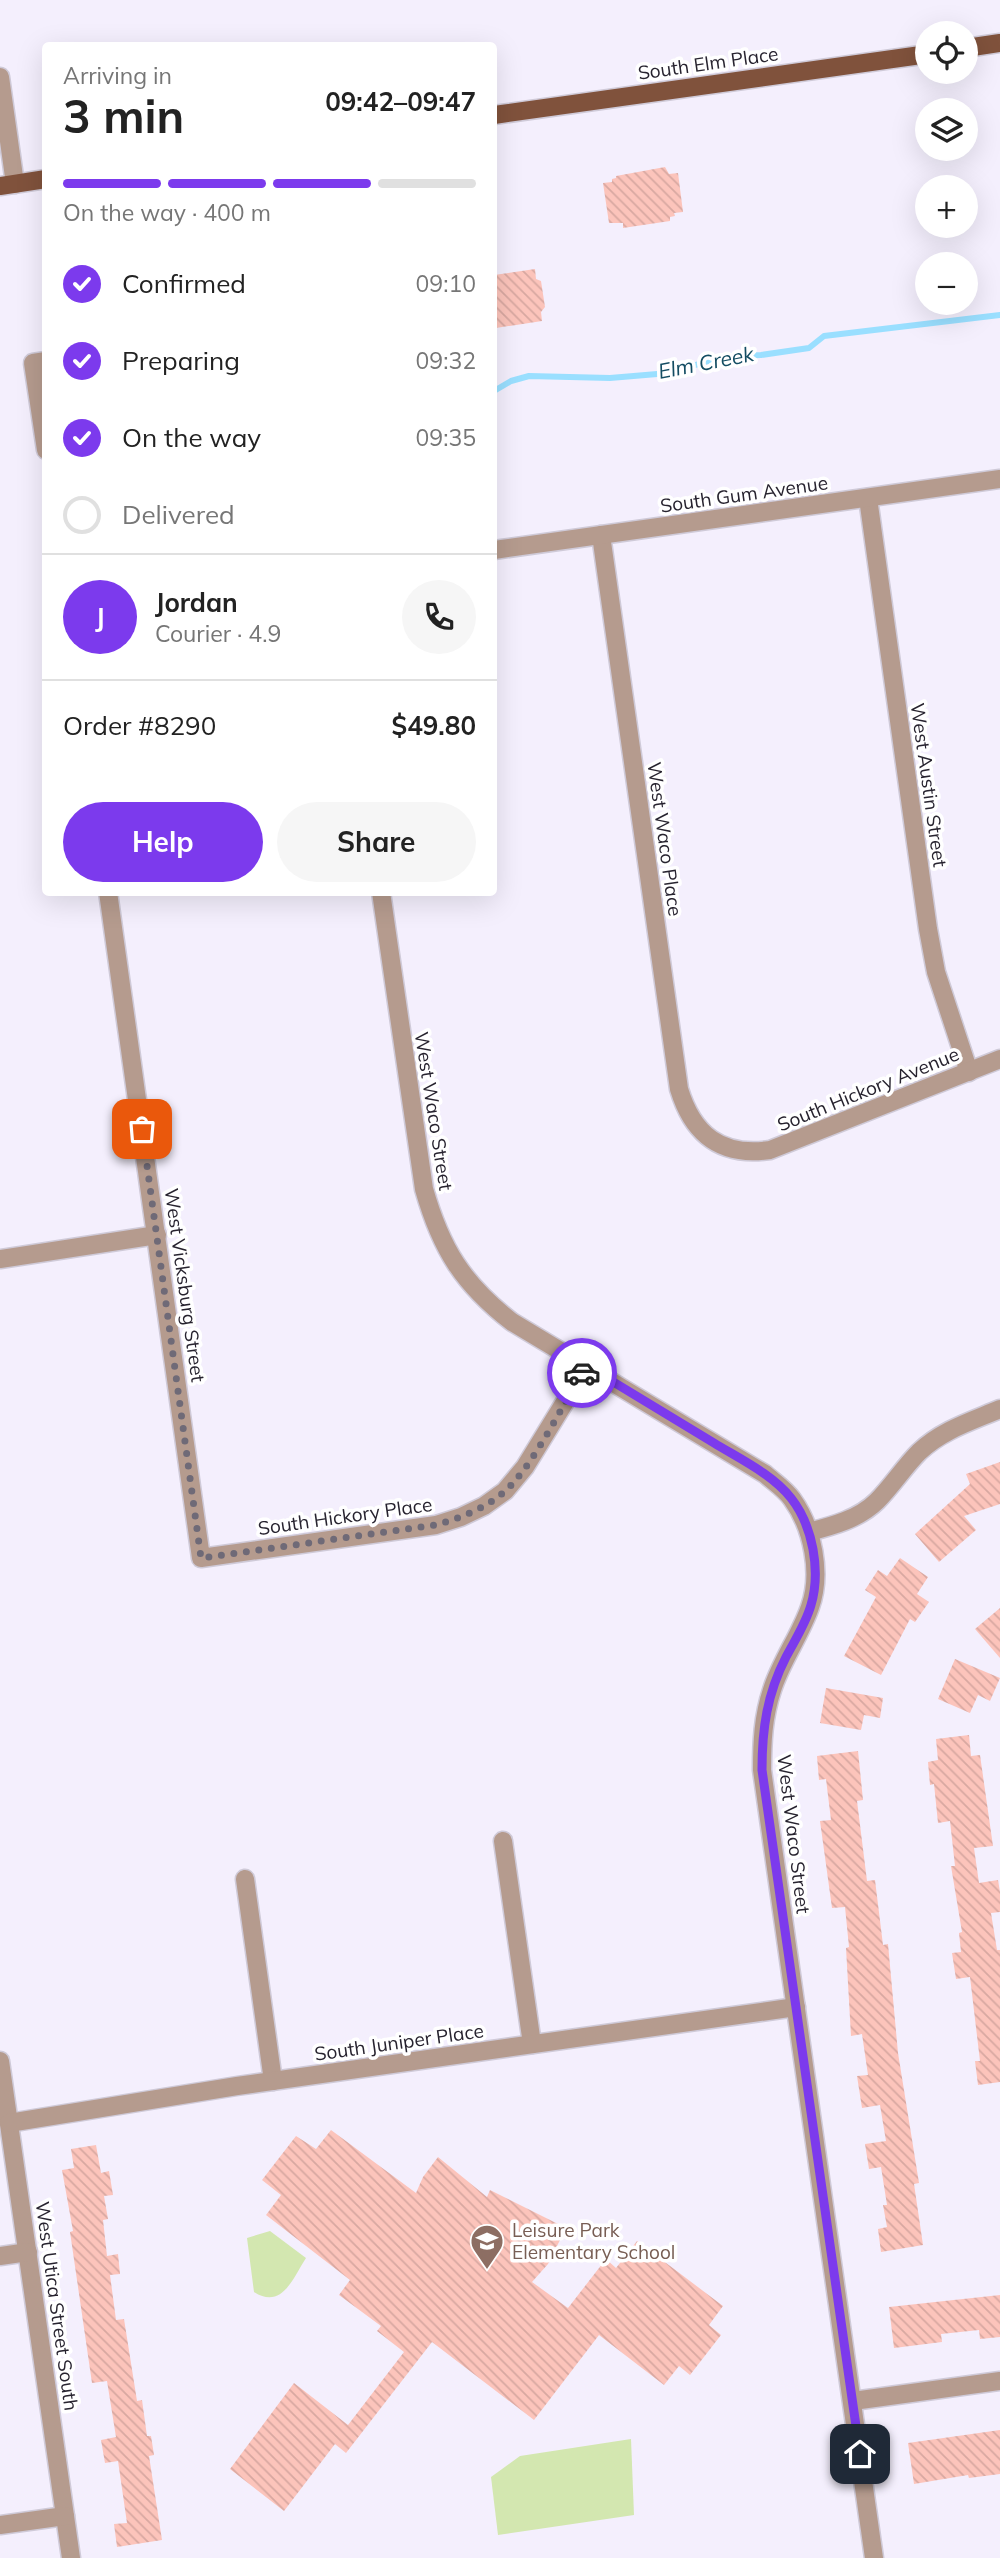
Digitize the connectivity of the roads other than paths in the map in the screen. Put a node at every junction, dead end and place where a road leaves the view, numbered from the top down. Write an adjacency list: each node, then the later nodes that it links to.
1 (1000, 44): 2 (main road)
2 (978, 47)
3 (915, 56): 5 (main road, South Elm Place)
4 (0, 77): 7 (street)
5 (497, 115)
6 (42, 180): 7 (main road)
7 (8, 185)
8 (39, 362): 9 (street)
9 (42, 400)
10 (1000, 479): 11 (street, South Gum Avenue)
11 (868, 498): 12 (street, South Gum Avenue); 17 (street, West Austin Street)
12 (601, 535): 13 (street, South Gum Avenue); 18 (street, West Waco Place)
13 (497, 550)
14 (109, 896): 19 (street, West Vicksburg Street)
15 (382, 896): 21 (street, West Waco Street)
16 (1000, 1059): 17 (street, South Hickory Avenue)
17 (969, 1072): 18 (street, South Hickory Avenue)
18 (709, 1139)
19 (157, 1235): 20 (street); 24 (street, West Vicksburg Street)
20 (0, 1259)
21 (587, 1366): 23 (street, West Waco Street); 24 (street, South Hickory Place)
22 (1000, 1409): 23 (street)
23 (809, 1532): 27 (street, West Waco Street)
24 (201, 1558)
25 (503, 1841): 28 (street)
26 (245, 1879): 30 (street)
27 (796, 2007): 28 (street, South Juniper Place); 35 (street, West Waco Street)
28 (532, 2044): 30 (street, South Juniper Place)
29 (0, 2061): 31 (street, West Utica Street South)
30 (273, 2081): 31 (street, South Juniper Place)
31 (9, 2123): 32 (street, West Utica Street South)
32 (28, 2252): 33 (street); 36 (street, West Utica Street South)
33 (0, 2256)
34 (1000, 2381): 35 (street)
35 (853, 2401): 39 (street, West Waco Street)
36 (65, 2515): 37 (street); 38 (street, West Utica Street South)
37 (0, 2525)
38 (71, 2558)
39 (874, 2558)

